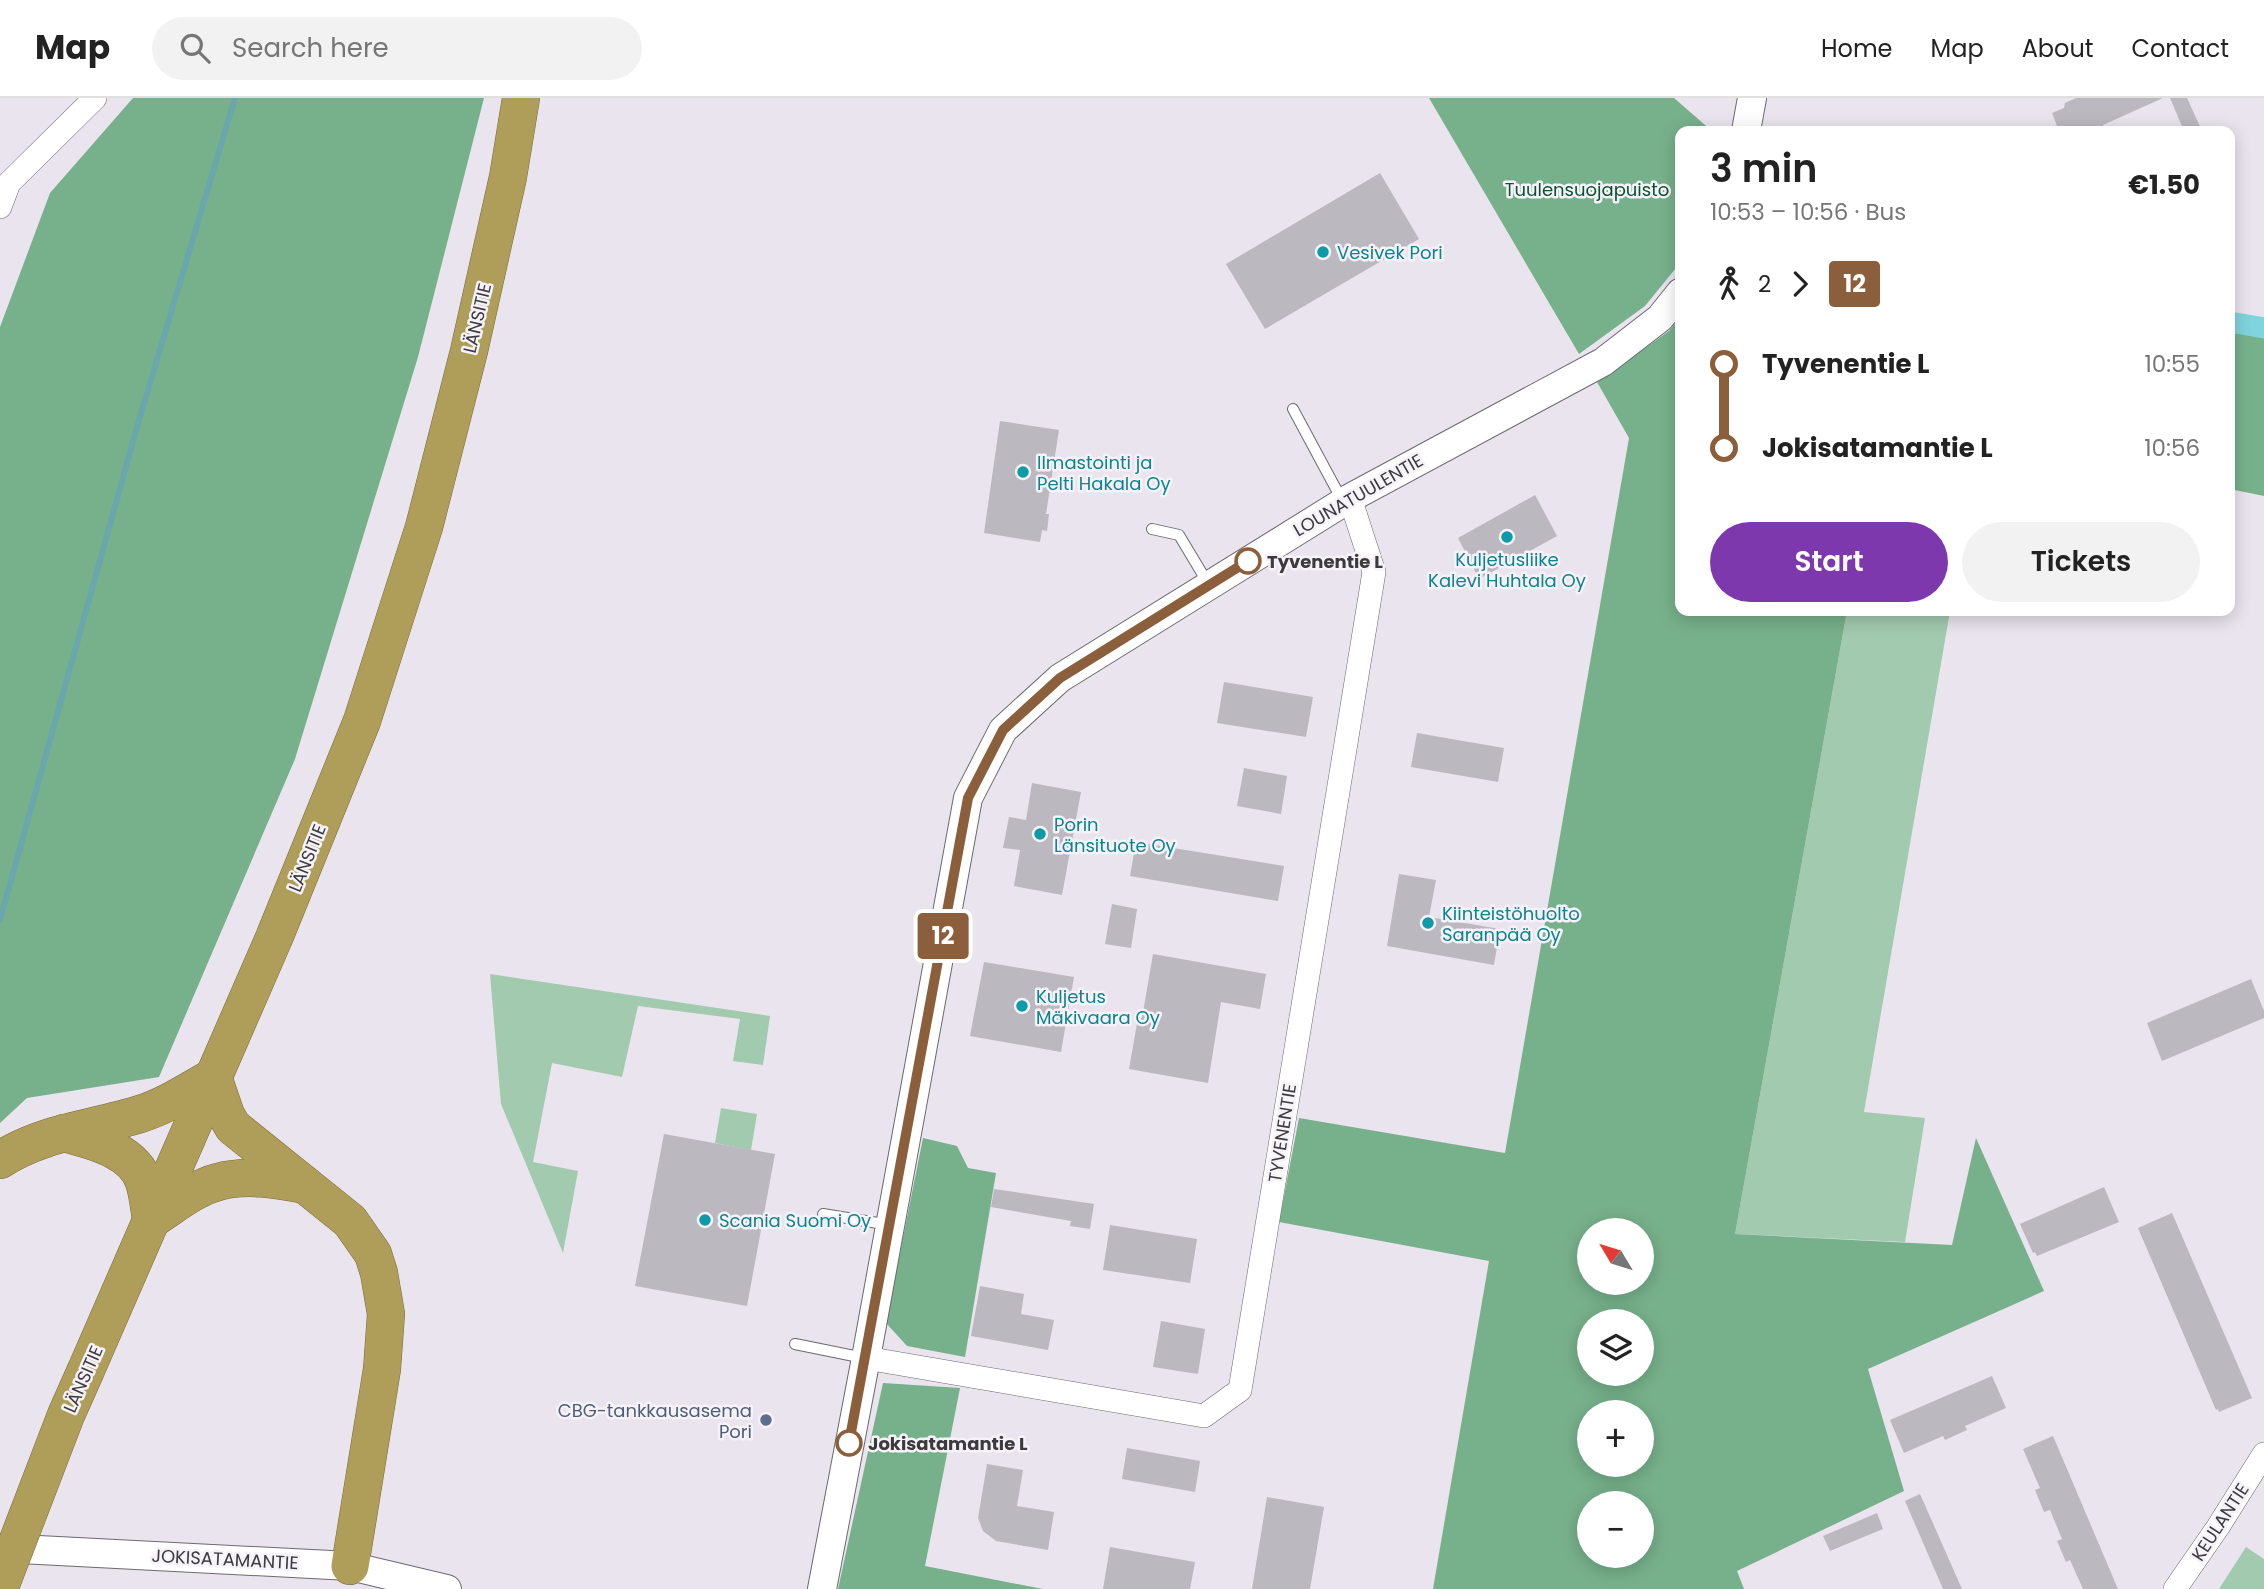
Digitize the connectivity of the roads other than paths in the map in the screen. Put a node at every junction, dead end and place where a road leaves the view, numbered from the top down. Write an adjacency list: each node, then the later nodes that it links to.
1 (95, 98): 5 (street)
2 (522, 98): 11 (highway, LÄNSITIE)
3 (1752, 98): 4 (street)
4 (1747, 126)
5 (0, 207)
6 (1675, 299): 8 (street, LOUNATUULENTIE)
7 (1293, 409): 8 (lane)
8 (1347, 500): 10 (street, LOUNATUULENTIE); 19 (street, TYVENENTIE)
9 (1152, 529): 10 (lane)
10 (1209, 585): 17 (street, LOUNATUULENTIE)
11 (214, 1077): 12 (highway); 14 (highway); 16 (highway, LÄNSITIE)
12 (64, 1133): 13 (highway); 16 (highway)
13 (0, 1160)
14 (306, 1185): 16 (highway); 22 (highway)
15 (823, 1214): 17 (lane)
16 (151, 1220): 23 (highway, LÄNSITIE, bridge)
17 (890, 1226): 19 (street, LOUNATUULENTIE)
18 (795, 1345): 19 (lane)
19 (866, 1358): 25 (street, LOUNATUULENTIE)
20 (2264, 1454): 26 (street, KEULANTIE)
21 (0, 1548): 22 (street, JOKISATAMANTIE)
22 (350, 1566): 24 (street, JOKISATAMANTIE)
23 (0, 1587)
24 (447, 1589)
25 (822, 1589)
26 (2175, 1589)

